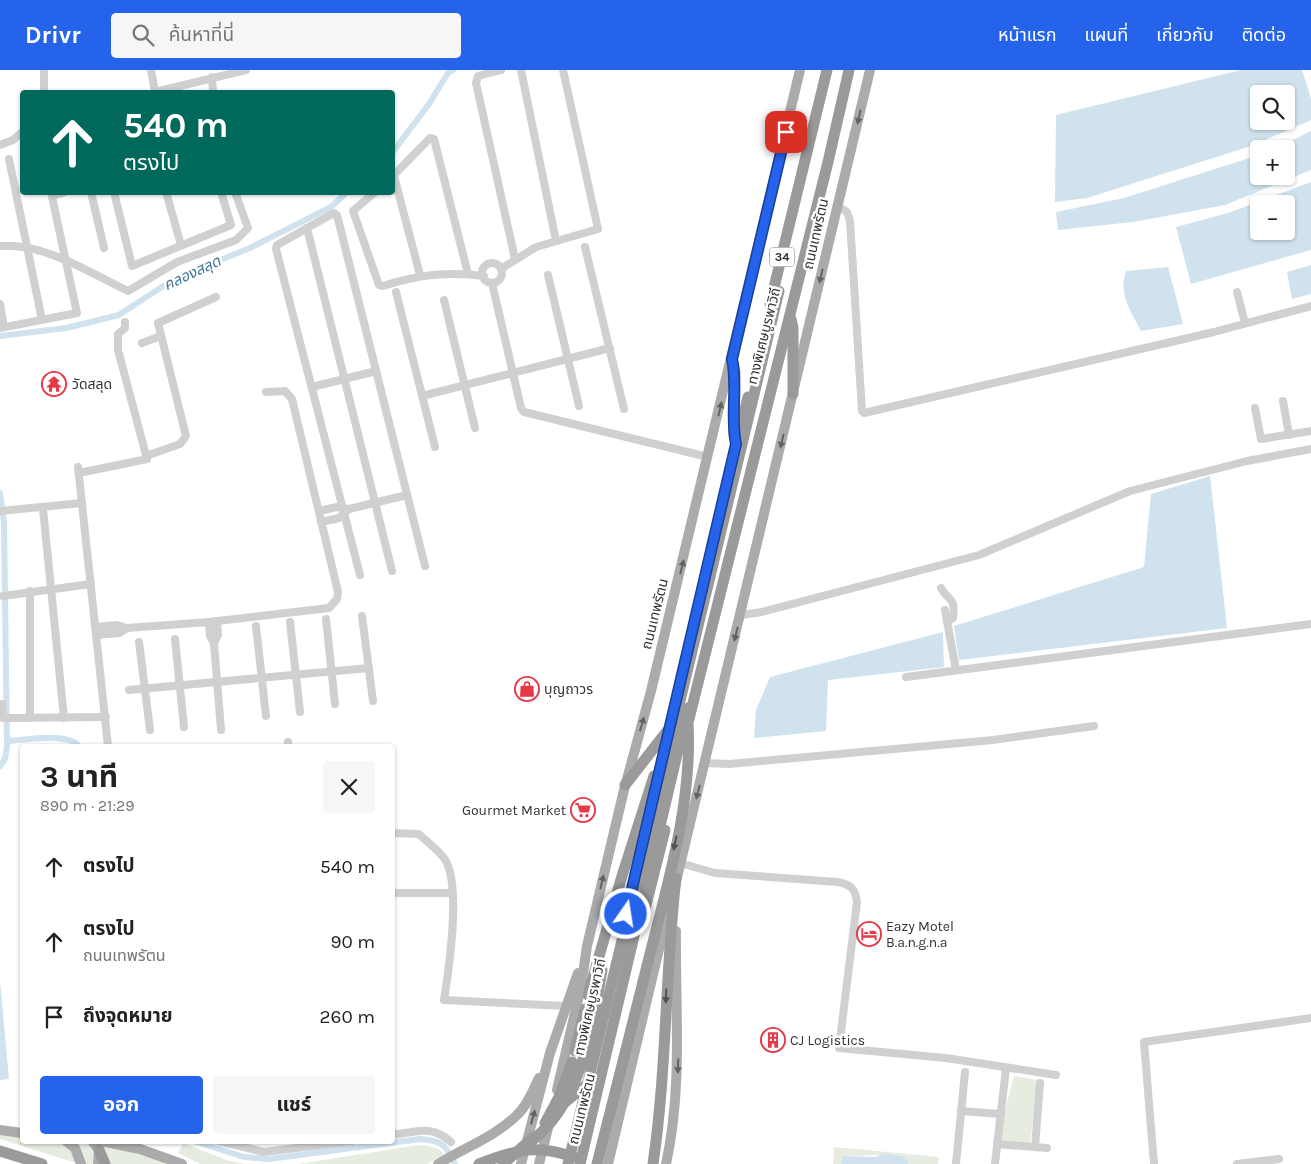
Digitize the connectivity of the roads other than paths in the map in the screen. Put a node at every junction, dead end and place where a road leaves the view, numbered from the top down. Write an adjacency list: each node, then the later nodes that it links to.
1 (44, 70): 12 (street)
2 (151, 70): 13 (street)
3 (246, 70): 11 (street)
4 (501, 70): 37 (street)
5 (521, 70): 31 (street)
6 (563, 70): 31 (street)
7 (800, 70): 59 (main road, ถนนเทพรัตน / 34)
8 (830, 70): 16 (highway); 76 (highway, ถนนเทพรัตน / 34)
9 (847, 70): 16 (highway); 51 (highway, ถนนเทพรัตน / 34)
10 (870, 70): 29 (main road, ถนนเทพรัตน, one-way to 29)
11 (212, 77): 14 (street); 15 (street)
12 (44, 90)
13 (155, 90)
14 (163, 90)
15 (213, 90)
16 (832, 98): 124 (highway, ทางพิเศษบูรพาวิถี)
17 (20, 134): 18 (street)
18 (0, 145)
19 (9, 160): 34 (street)
20 (395, 175): 40 (street)
21 (395, 184): 41 (street)
22 (52, 195): 38 (street)
23 (92, 195): 36 (street)
24 (115, 195): 33 (street)
25 (167, 195): 33 (street)
26 (222, 195): 33 (street)
27 (235, 195): 38 (street)
28 (372, 195): 41 (street)
29 (838, 206): 54 (street); 67 (main road, ถนนเทพรัตน, one-way to 67)
30 (307, 228): 62 (street); 63 (street); 65 (street)
31 (556, 241): 37 (street)
32 (0, 246): 34 (street)
33 (181, 246)
34 (28, 247): 38 (street); 52 (street)
35 (585, 247): 58 (street)
36 (104, 248)
37 (515, 259): 39 (street)
38 (66, 261): 52 (street)
39 (501, 269): 42 (street); 44 (street)
40 (468, 274): 41 (street); 42 (street)
41 (420, 275)
42 (484, 276): 44 (street)
43 (548, 276): 60 (street)
44 (492, 283): 61 (street)
45 (396, 292): 68 (street)
46 (1237, 292): 54 (street)
47 (216, 297): 56 (street)
48 (444, 300): 64 (street)
49 (0, 304): 55 (street)
50 (1311, 306): 54 (street)
51 (790, 315): 67 (highway); 187 (highway, ถนนเทพรัตน / 34)
52 (42, 320): 55 (street)
53 (125, 322): 79 (street)
54 (1245, 323)
55 (2, 328)
56 (161, 336): 57 (street); 79 (street)
57 (142, 343)
58 (610, 348): 60 (street); 72 (street)
59 (732, 359): 76 (highway); 80 (main road, ถนนเทพรัตน / 34, one-way to 59)
60 (567, 360): 61 (street); 70 (street)
61 (514, 371): 64 (street); 80 (street)
62 (376, 372): 63 (street); 81 (street)
63 (346, 378): 65 (street); 83 (street)
64 (465, 385): 68 (street); 73 (street)
65 (312, 387): 86 (street)
66 (266, 392): 87 (street)
67 (793, 394): 98 (main road, ถนนเทพรัตน, one-way to 98)
68 (422, 396): 77 (street)
69 (1283, 401): 75 (street)
70 (579, 406)
71 (1255, 408): 75 (street)
72 (624, 409)
73 (475, 428)
74 (1311, 431): 75 (street)
75 (1289, 435)
76 (736, 444): 134 (highway, ถนนเทพรัตน / 34)
77 (435, 447)
78 (1311, 449): 98 (street)
79 (146, 456): 82 (street)
80 (708, 457): 137 (main road, ถนนเทพรัตน / 34, one-way to 80)
81 (407, 495): 83 (street); 89 (street)
82 (82, 503): 84 (street); 92 (street)
83 (375, 503): 86 (street); 90 (street)
84 (43, 509): 85 (street); 94 (street)
85 (0, 511)
86 (346, 511): 87 (street); 88 (street); 91 (street)
87 (319, 512): 88 (street)
88 (321, 522): 101 (street)
89 (425, 566)
90 (392, 571)
91 (360, 575)
92 (91, 584): 94 (street); 106 (street)
93 (941, 588): 103 (street)
94 (52, 589): 95 (street); 129 (street)
95 (30, 591): 96 (street); 128 (street)
96 (4, 596)
97 (945, 610): 103 (street)
98 (741, 615): 136 (main road, ถนนเทพรัตน, one-way to 136)
99 (362, 616): 111 (street)
100 (326, 619): 113 (street)
101 (213, 622): 107 (street); 117 (street)
102 (290, 622): 114 (street)
103 (947, 622): 112 (street)
104 (1311, 624): 112 (street)
105 (256, 626): 115 (street)
106 (95, 627): 107 (street); 108 (street)
107 (127, 628): 108 (street)
108 (96, 635): 127 (street)
109 (175, 639): 118 (street)
110 (139, 642): 119 (street)
111 (369, 668): 113 (street); 121 (street)
112 (956, 670): 116 (street)
113 (331, 672): 114 (street); 123 (street)
114 (296, 675): 115 (street); 125 (street)
115 (262, 678): 117 (street); 126 (street)
116 (906, 678)
117 (218, 683): 118 (street); 133 (street)
118 (180, 686): 119 (street); 131 (street)
119 (144, 689): 120 (street); 132 (street)
120 (129, 690)
121 (373, 701)
122 (2, 704): 128 (street)
123 (335, 704)
124 (682, 707): 143 (highway, bridge); 145 (highway, one-way to 145, bridge); 185 (highway, ทางพิเศษบูรพาวิถี, bridge); 186 (highway, ทางพิเศษบูรพาวิถี, bridge)
125 (300, 712)
126 (266, 716)
127 (106, 717): 129 (street); 135 (street)
128 (30, 718): 129 (street)
129 (64, 718)
130 (1094, 726): 136 (street)
131 (184, 728)
132 (150, 730)
133 (221, 730)
134 (668, 730): 137 (highway); 155 (highway, ถนนเทพรัตน / 34)
135 (108, 744)
136 (705, 763): 139 (main road, ถนนเทพรัตน, one-way to 139)
137 (625, 785): 144 (main road, ถนนเทพรัตน / 34, one-way to 137)
138 (395, 833): 142 (street)
139 (680, 863): 140 (main road, ถนนเทพรัตน); 151 (street)
140 (676, 878): 190 (main road, ถนนเทพรัตน); 191 (highway, one-way to 191); 192 (main road, one-way to 192)
141 (395, 893): 142 (street)
142 (452, 893): 147 (street)
143 (607, 929): 146 (highway, bridge); 163 (highway, bridge)
144 (587, 946): 147 (main road); 157 (main road, ถนนเทพรัตน / 34)
145 (643, 982): 188 (highway); 189 (highway)
146 (588, 995)
147 (566, 1006): 150 (main road)
148 (585, 1008): 163 (highway, bridge)
149 (1311, 1018): 195 (street)
150 (550, 1053): 180 (main road); 183 (main road, one-way to 150)
151 (1006, 1068): 153 (street); 158 (street)
152 (965, 1072): 156 (street)
153 (1056, 1075)
154 (1040, 1083): 169 (street)
155 (585, 1086): 157 (highway); 185 (highway, ถนนเทพรัตน / 34)
156 (961, 1111): 158 (street); 193 (street)
157 (551, 1114): 184 (main road, ถนนเทพรัตน / 34)
158 (1000, 1114): 168 (street)
159 (0, 1130): 160 (main road)
160 (20, 1133)
161 (395, 1135): 162 (street)
162 (451, 1142)
163 (529, 1143): 182 (highway, bridge)
164 (70, 1144): 176 (main road)
165 (97, 1144): 177 (main road); 178 (highway); 179 (main road)
166 (231, 1144): 167 (street)
167 (329, 1144)
168 (997, 1144): 169 (street); 194 (street)
169 (1035, 1147): 170 (street)
170 (1047, 1148)
171 (0, 1150): 175 (highway)
172 (0, 1158): 174 (highway)
173 (1279, 1160): 196 (street)
174 (17, 1164)
175 (42, 1164)
176 (81, 1164)
177 (98, 1164)
178 (105, 1164)
179 (182, 1164)
180 (438, 1164)
181 (479, 1164): 187 (highway, bridge)
182 (503, 1164)
183 (521, 1164)
184 (538, 1164)
185 (567, 1164)
186 (580, 1164)
187 (585, 1164)
188 (598, 1164)
189 (603, 1164)
190 (608, 1164)
191 (653, 1164)
192 (666, 1164)
193 (956, 1164)
194 (995, 1164)
195 (1154, 1164)
196 (1238, 1164)

